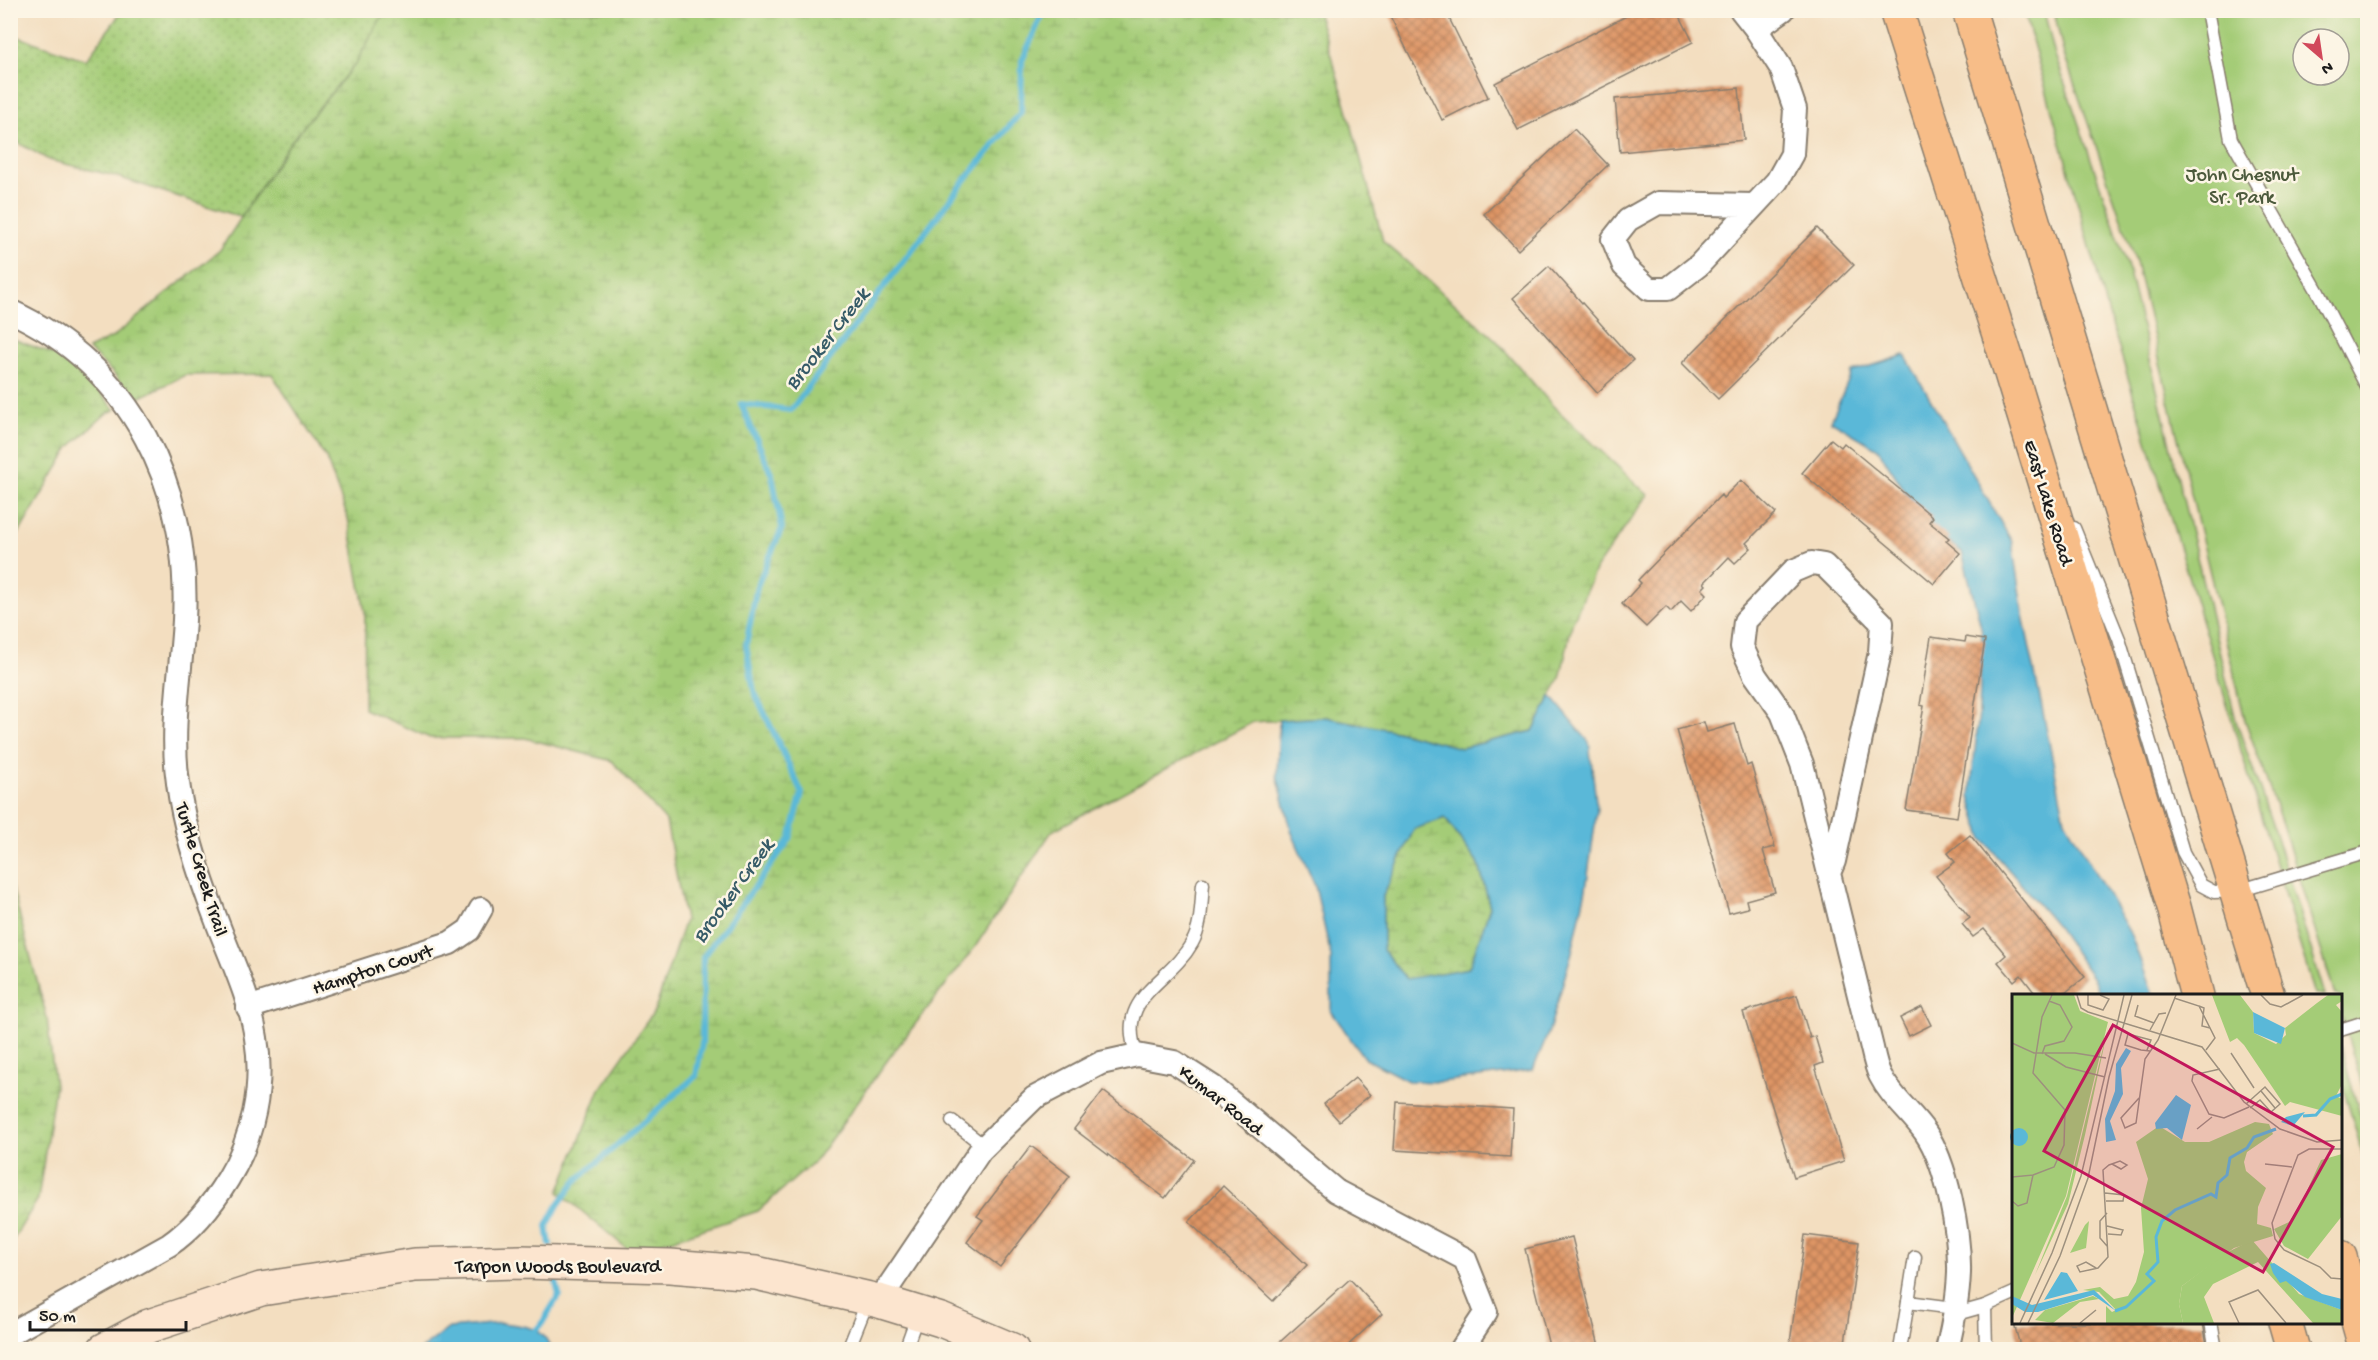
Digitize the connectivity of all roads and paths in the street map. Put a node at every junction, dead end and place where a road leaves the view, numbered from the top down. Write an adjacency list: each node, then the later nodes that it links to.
1 (1741, 10): 6 (street)
2 (1783, 10): 6 (street)
3 (1896, 10): 9 (main road, East Lake Road)
4 (1968, 10): 16 (main road)
5 (2207, 10): 10 (lane)
6 (1756, 29): 7 (street)
7 (1754, 204): 7 (street)
8 (10, 311): 20 (street, Turtle Creek Trail)
9 (2007, 360): 11 (lane); 18 (main road, East Lake Road)
10 (2367, 389)
11 (2063, 500)
12 (2072, 521): 16 (lane)
13 (2367, 852): 16 (lane)
14 (1829, 873): 14 (street); 32 (street)
15 (1203, 884): 23 (lane)
16 (2238, 891): 19 (main road)
17 (482, 909): 20 (street, Hampton Court)
18 (2196, 994)
19 (2267, 994)
20 (248, 1008): 36 (street, Turtle Creek Trail)
21 (2367, 1021): 22 (lane)
22 (2342, 1029)
23 (1137, 1055): 25 (street, Kumar Road); 41 (street, Kumar Road)
24 (952, 1121): 25 (lane)
25 (984, 1146): 29 (street, Kumar Road)
26 (1915, 1257): 30 (lane)
27 (2342, 1264): 47 (main road)
28 (2012, 1293): 31 (lane)
29 (874, 1300): 33 (street, Tarpon Woods Boulevard); 37 (street, Tarpon Woods Boulevard); 38 (lane)
30 (1908, 1302): 32 (lane); 42 (lane)
31 (1984, 1306): 32 (lane); 44 (lane)
32 (1954, 1311): 43 (street)
33 (919, 1313): 39 (lane); 40 (street, Tarpon Woods Boulevard)
34 (2211, 1324): 45 (lane)
35 (2285, 1324): 46 (main road)
36 (10, 1334)
37 (104, 1350)
38 (848, 1350)
39 (905, 1350)
40 (1012, 1350)
41 (1461, 1350)
42 (1900, 1350)
43 (1947, 1350)
44 (1986, 1350)
45 (2216, 1350)
46 (2293, 1350)
47 (2366, 1350)

